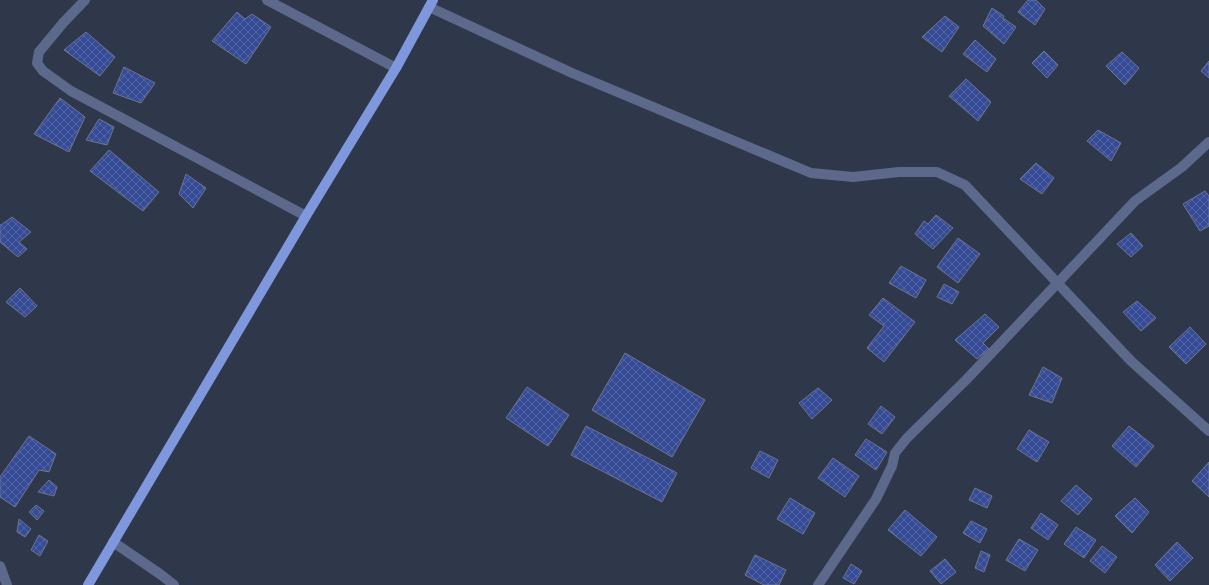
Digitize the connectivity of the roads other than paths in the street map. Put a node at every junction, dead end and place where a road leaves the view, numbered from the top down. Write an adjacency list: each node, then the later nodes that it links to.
1 (85, 0): 6 (street)
2 (267, 0): 4 (street)
3 (431, 4): 4 (main road); 7 (street)
4 (396, 68): 6 (main road)
5 (1209, 142): 7 (street)
6 (306, 216): 9 (main road)
7 (1057, 282): 8 (street); 14 (street)
8 (1209, 431)
9 (113, 542): 12 (main road); 13 (street)
10 (0, 566): 11 (street)
11 (7, 585)
12 (88, 585)
13 (174, 585)
14 (818, 585)

